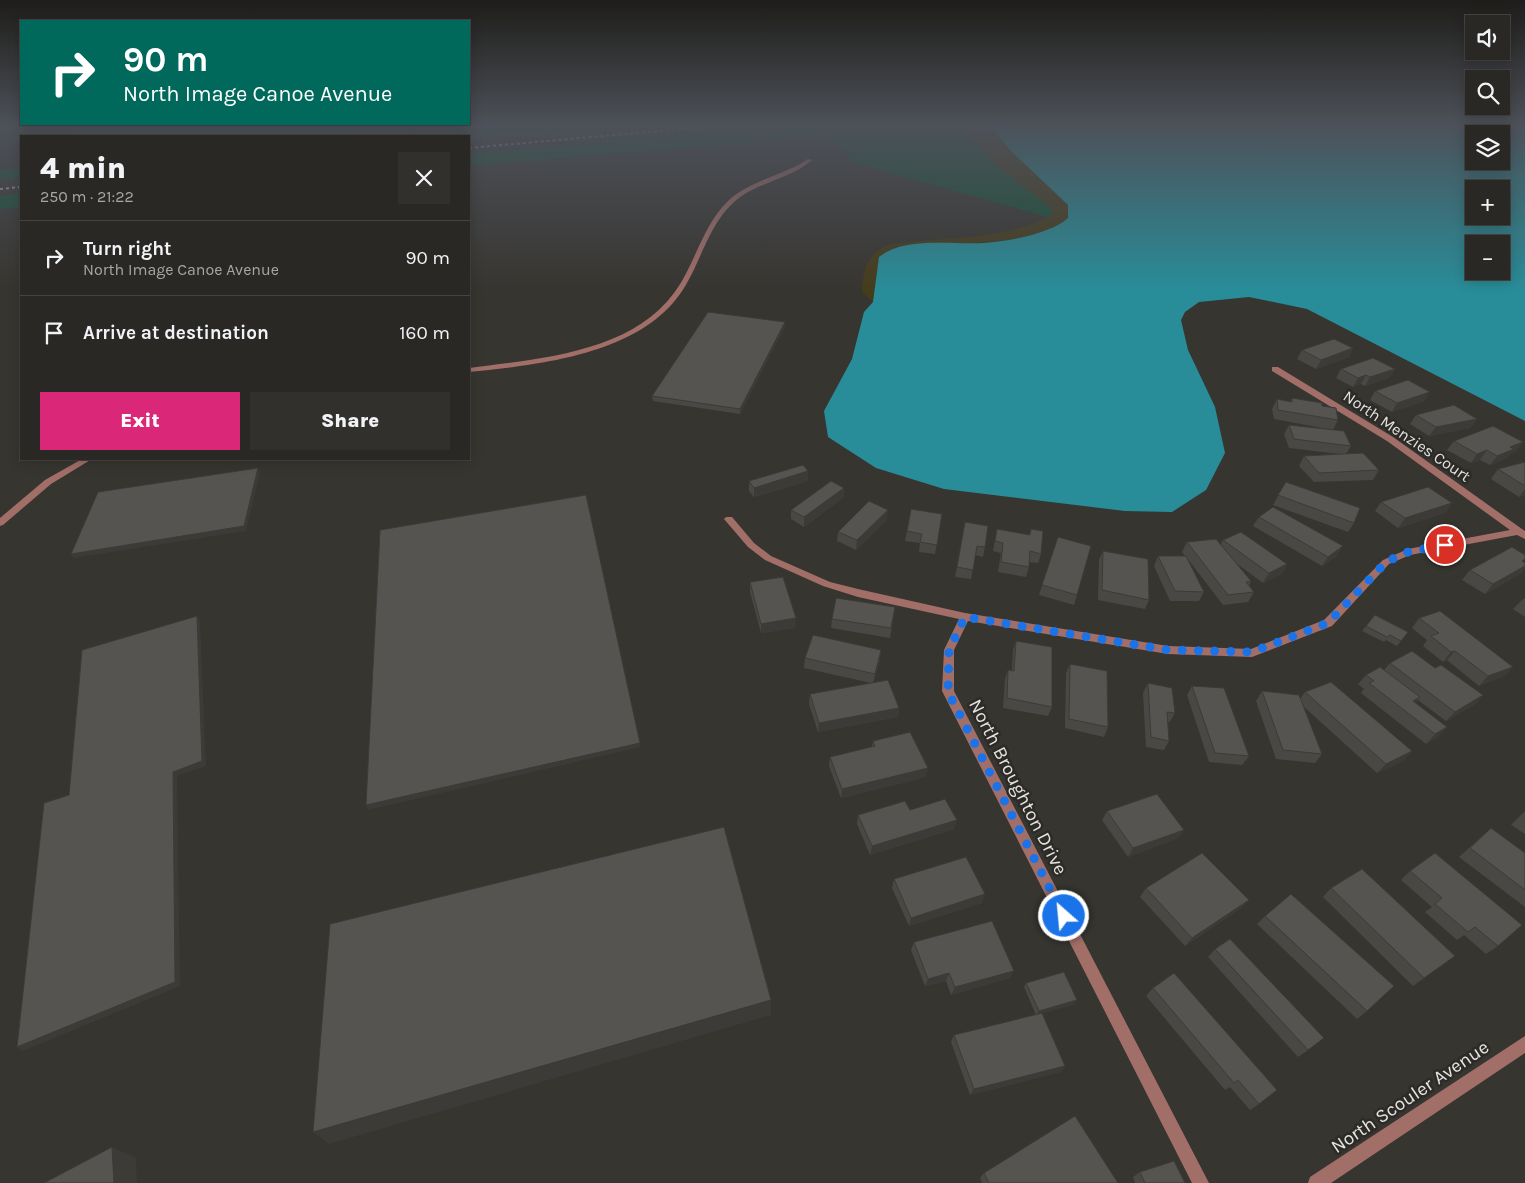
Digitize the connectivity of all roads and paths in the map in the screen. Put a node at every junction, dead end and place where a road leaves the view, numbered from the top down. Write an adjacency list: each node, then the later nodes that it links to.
1 (770, 180): 3 (street)
2 (1275, 369): 7 (street, North Menzies Court)
3 (470, 370)
4 (86, 460): 6 (street)
5 (729, 519): 8 (street)
6 (0, 522)
7 (1522, 534): 8 (street)
8 (965, 617): 10 (street, North Broughton Drive)
9 (1525, 1044): 11 (street, North Scouler Avenue)
10 (1201, 1183)
11 (1316, 1183)

